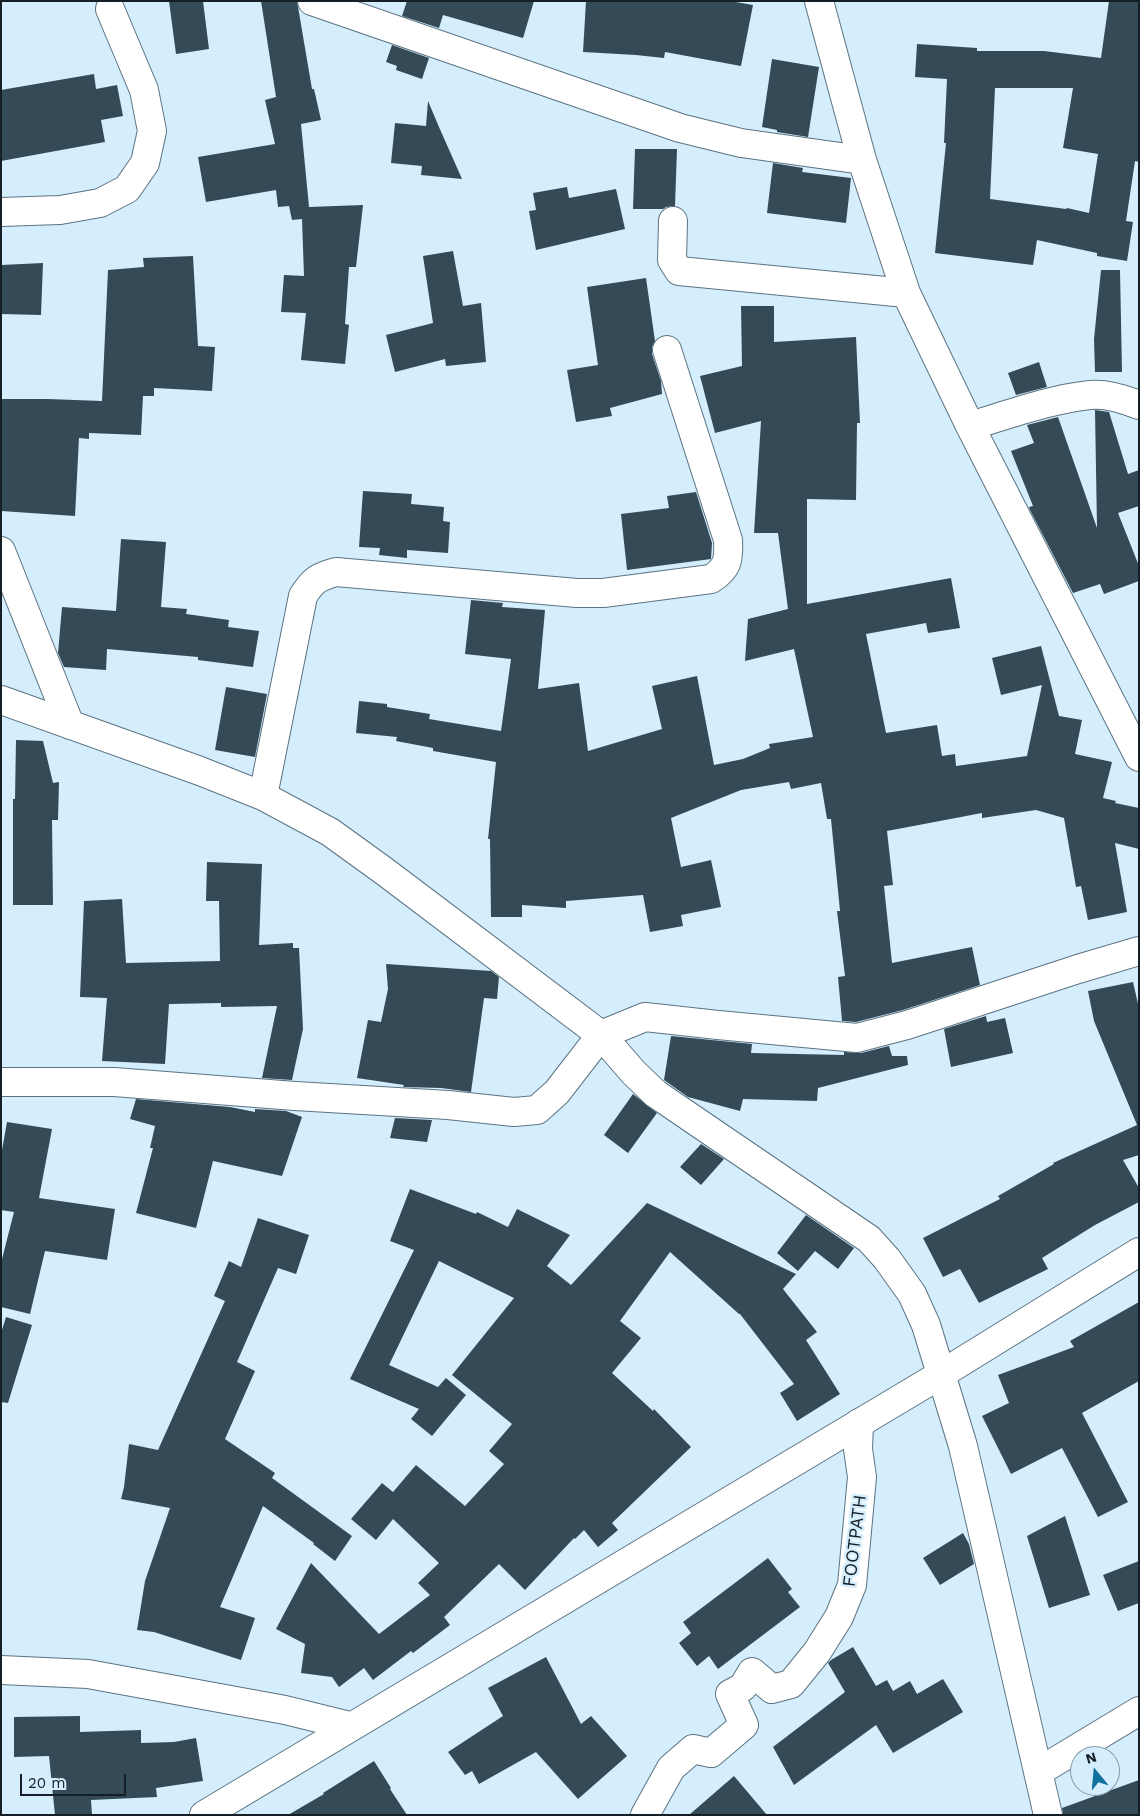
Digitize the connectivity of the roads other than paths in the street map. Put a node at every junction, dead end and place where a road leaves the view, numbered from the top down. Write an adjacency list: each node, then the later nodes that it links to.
1 (312, 1): 4 (street)
2 (819, 1): 4 (street)
3 (110, 8): 5 (street)
4 (862, 160): 7 (street)
5 (1, 212)
6 (673, 221): 7 (street)
7 (906, 293): 10 (street)
8 (667, 350): 15 (street)
9 (1139, 405): 10 (street)
10 (970, 426): 14 (street)
11 (1, 551): 13 (street)
12 (1, 700): 13 (street)
13 (70, 725): 15 (street)
14 (1139, 757)
15 (263, 796): 17 (street)
16 (1139, 951): 17 (street)
17 (601, 1035): 18 (street); 20 (street)
18 (1, 1082)
19 (1139, 1252): 20 (street)
20 (940, 1375): 21 (street); 25 (street)
21 (859, 1423): 24 (street); 27 (street, FOOTPATH)
22 (1, 1670): 24 (street)
23 (1139, 1711): 25 (street)
24 (350, 1726): 26 (street)
25 (1038, 1772): 28 (street)
26 (204, 1815)
27 (644, 1815)
28 (1048, 1815)

